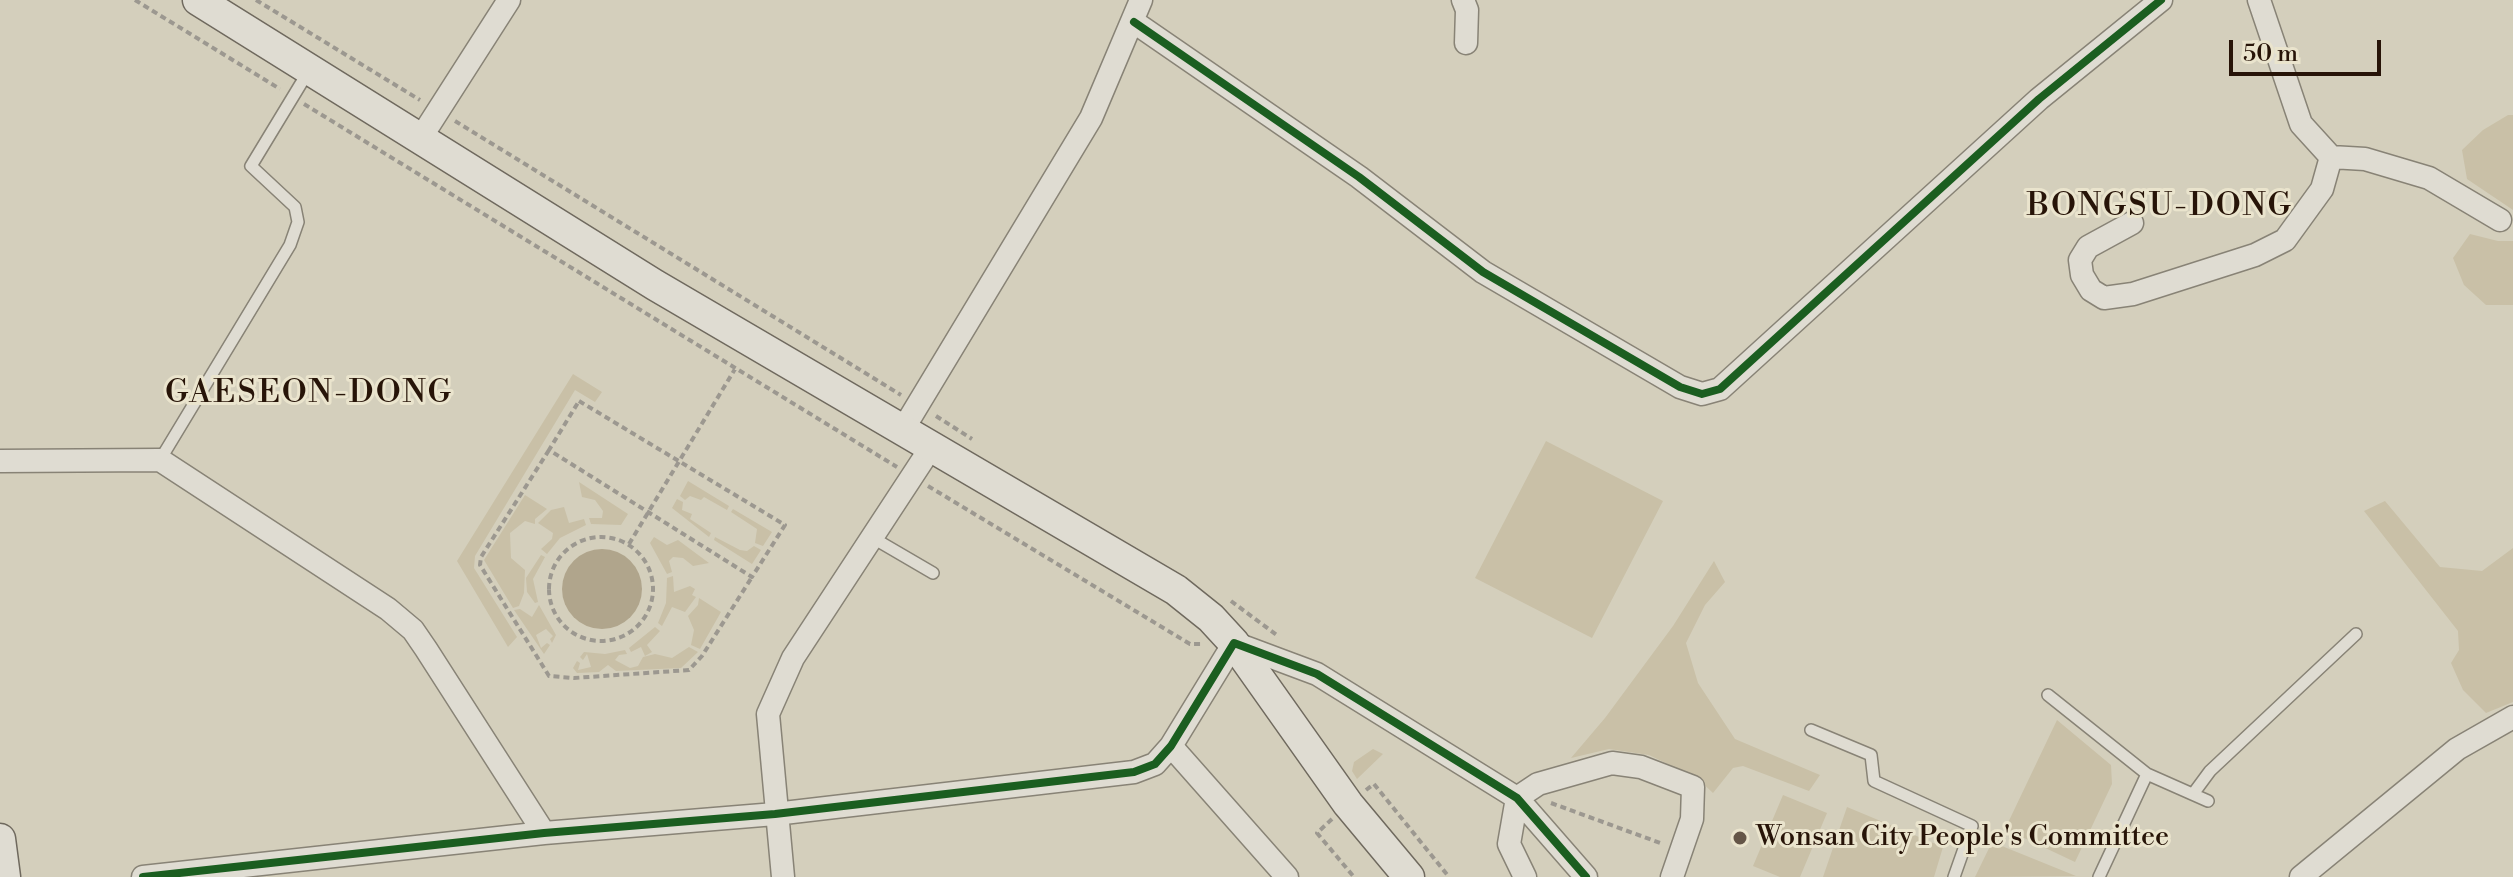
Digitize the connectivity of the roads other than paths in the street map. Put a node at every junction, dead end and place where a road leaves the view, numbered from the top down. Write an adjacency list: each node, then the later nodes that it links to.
1 (198, 0): 9 (main road)
2 (509, 0): 10 (street)
3 (1141, 0): 7 (street)
4 (1463, 0): 8 (street)
5 (2161, 0): 7 (street)
6 (2259, 0): 11 (street)
7 (1134, 22): 14 (street)
8 (1466, 43)
9 (301, 84): 10 (main road); 16 (lane)
10 (420, 139): 14 (main road)
11 (2331, 157): 12 (street); 13 (street)
12 (2500, 220)
13 (2132, 223)
14 (902, 431): 15 (main road)
15 (930, 449): 18 (street); 21 (main road)
16 (160, 460): 17 (street); 31 (street)
17 (0, 461)
18 (873, 538): 19 (lane); 30 (street)
19 (933, 573)
20 (2356, 634): 27 (lane)
21 (1234, 643): 25 (street); 28 (street); 37 (main road)
22 (2048, 695): 26 (lane)
23 (2513, 717): 43 (street)
24 (1811, 730): 41 (lane)
25 (1171, 746): 30 (street); 36 (street)
26 (2147, 774): 27 (lane); 42 (lane)
27 (2193, 794): 29 (lane)
28 (1517, 798): 38 (street); 39 (street); 40 (street)
29 (2208, 801)
30 (775, 814): 31 (street); 35 (street)
31 (544, 833): 34 (street)
32 (0, 839): 33 (main road)
33 (5, 877)
34 (143, 877)
35 (783, 877)
36 (1287, 877)
37 (1409, 877)
38 (1525, 877)
39 (1586, 877)
40 (1672, 877)
41 (1954, 877)
42 (2099, 877)
43 (2301, 877)

